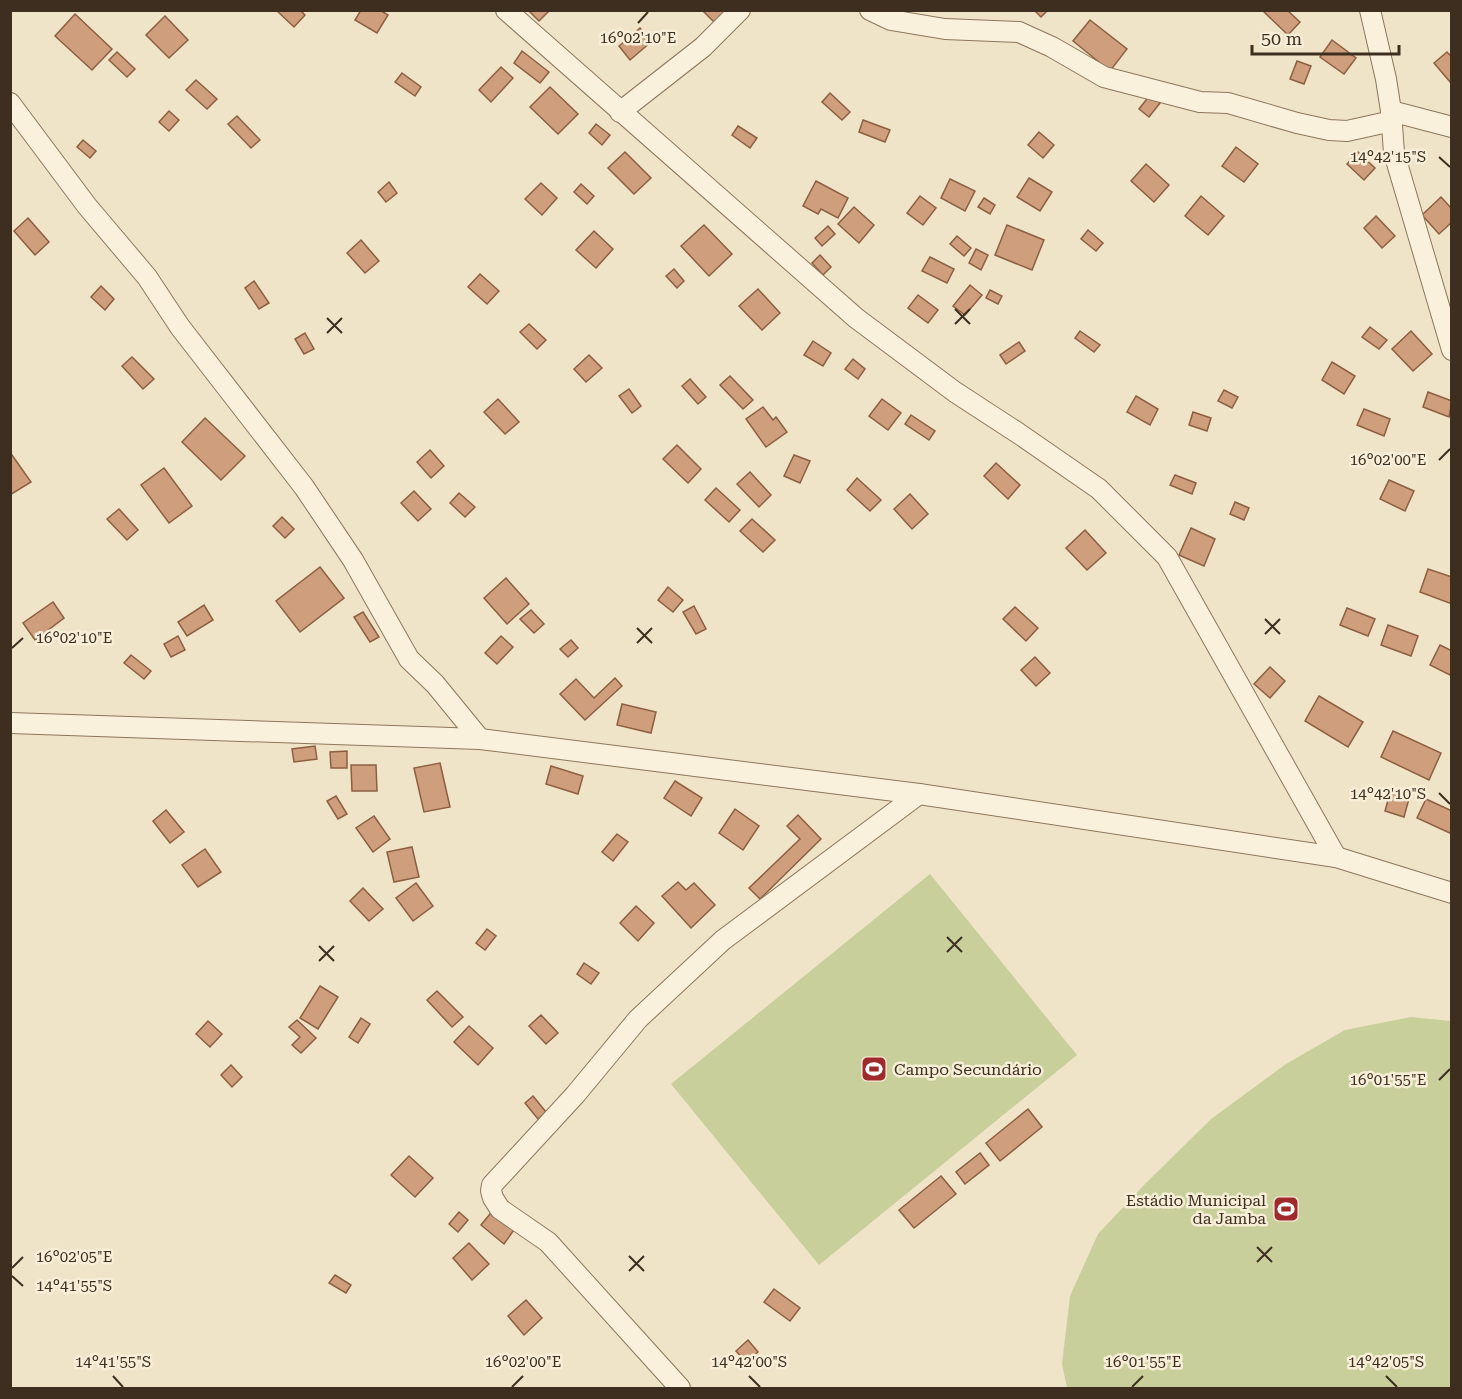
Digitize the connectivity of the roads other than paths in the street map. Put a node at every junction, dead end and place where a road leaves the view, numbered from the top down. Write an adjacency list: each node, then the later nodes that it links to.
1 (506, 10): 6 (street)
2 (740, 10): 6 (street)
3 (870, 10): 7 (street)
4 (1370, 10): 7 (street)
5 (10, 103): 11 (street)
6 (620, 112): 13 (street)
7 (1391, 116): 8 (street); 9 (street)
8 (1452, 126)
9 (1452, 350)
10 (10, 723): 11 (street)
11 (480, 739): 12 (street)
12 (920, 794): 13 (street); 15 (street)
13 (1336, 857): 14 (street)
14 (1452, 893)
15 (680, 1389)

